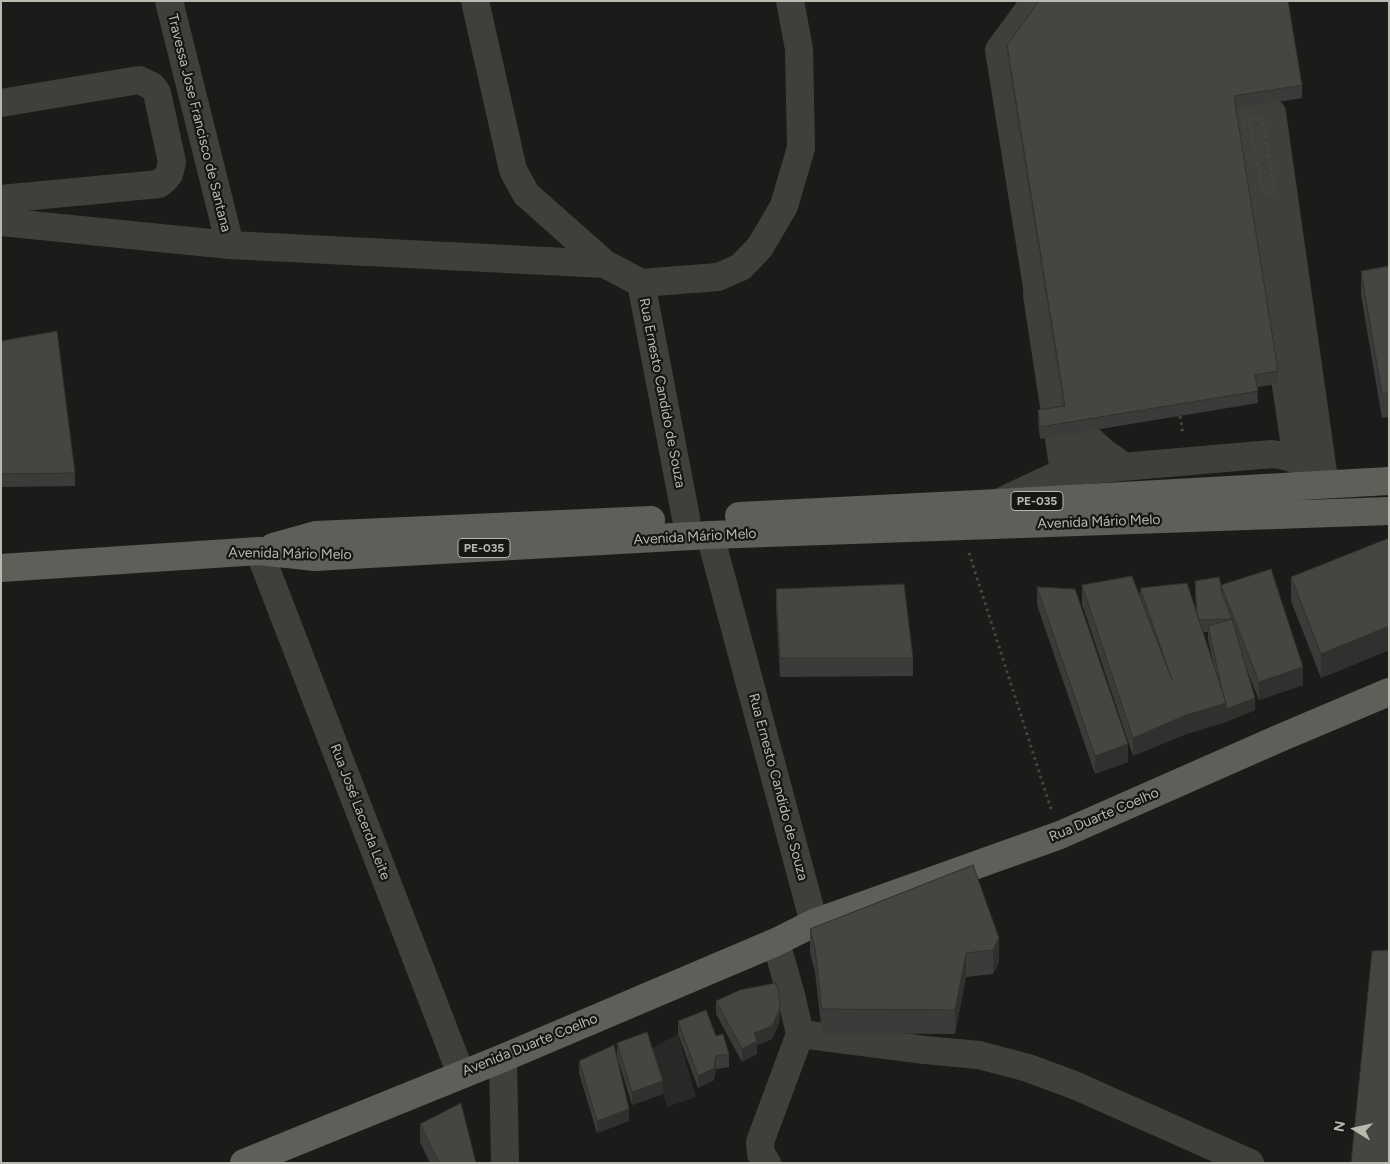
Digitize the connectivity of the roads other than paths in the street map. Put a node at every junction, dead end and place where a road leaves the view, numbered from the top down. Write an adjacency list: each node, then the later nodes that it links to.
1 (169, 1): 8 (street, Travessa Jose Francisco de Santana)
2 (475, 1): 9 (street, Rua Ernesto Candido de Souza)
3 (790, 1): 10 (street)
4 (1034, 1): 13 (street)
5 (1, 103): 6 (street)
6 (1, 199)
7 (1, 222): 8 (street)
8 (230, 245): 9 (street)
9 (605, 264): 10 (street, Rua Ernesto Candido de Souza)
10 (640, 283): 18 (street, Rua Ernesto Candido de Souza)
11 (1297, 460): 12 (street); 14 (street); 14 (street)
12 (1123, 466): 13 (street); 13 (street)
13 (1064, 472): 16 (street)
14 (1335, 478): 15 (main road, Avenida Mário Melo / PE-035); 16 (main road, Avenida Mário Melo / PE-035)
15 (1389, 481)
16 (998, 503): 18 (main road, Avenida Mário Melo / PE-035)
17 (1389, 511): 19 (main road, Avenida Mário Melo / PE-035)
18 (686, 518): 20 (main road, PE-035)
19 (710, 535): 20 (main road, Avenida Mário Melo / PE-035); 23 (street, Rua Ernesto Candido de Souza)
20 (258, 551): 21 (main road, Avenida Mário Melo / PE-035); 27 (street, Rua José Lacerda Leite)
21 (1, 568)
22 (1389, 692): 23 (main road, Rua Duarte Coelho)
23 (814, 924): 24 (main road, Avenida Duarte Coelho)
24 (776, 942): 25 (street); 26 (main road, Avenida Duarte Coelho)
25 (800, 1034): 30 (street); 31 (street)
26 (503, 1058): 27 (main road, Avenida Duarte Coelho); 29 (street)
27 (461, 1074): 28 (main road, Avenida Duarte Coelho)
28 (244, 1163)
29 (505, 1163)
30 (767, 1163)
31 (1250, 1163)

